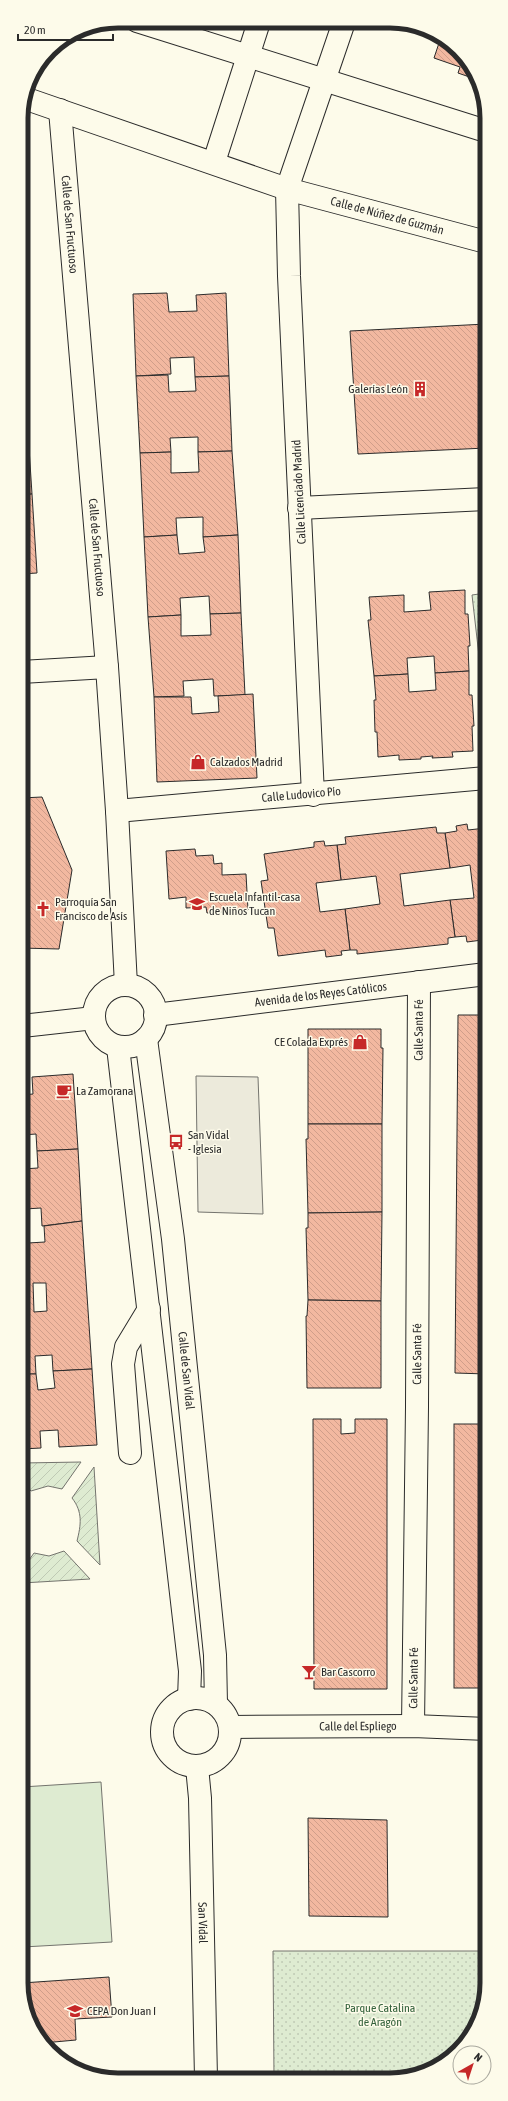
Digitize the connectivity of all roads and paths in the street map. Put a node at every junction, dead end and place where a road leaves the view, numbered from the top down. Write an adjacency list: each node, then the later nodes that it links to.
1 (159, 28): 4 (street)
2 (257, 28): 4 (street)
3 (342, 28): 5 (street)
4 (248, 56): 5 (street); 9 (street)
5 (325, 81): 8 (street); 10 (street)
6 (30, 100): 7 (street, Calle de Núñez de Guzmán)
7 (60, 110): 9 (street, Calle de Núñez de Guzmán); 14 (street, Calle de San Fructuoso)
8 (480, 129)
9 (214, 162): 10 (street, Calle de Núñez de Guzmán)
10 (288, 189): 11 (street, Calle de Núñez de Guzmán); 13 (street, Calle Licenciado Madrid)
11 (480, 240)
12 (480, 499): 13 (street)
13 (300, 508): 17 (street, Calle Licenciado Madrid)
14 (106, 667): 15 (street); 18 (street, Calle de San Fructuoso)
15 (28, 672)
16 (480, 779): 17 (street, Calle Ludovico Pío)
17 (313, 795): 18 (street, Calle Ludovico Pío)
18 (117, 811): 21 (street, Calle de San Fructuoso)
19 (480, 975): 20 (street, Avenida de los Reyes Católicos)
20 (419, 982): 22 (street, Avenida de los Reyes Católicos); 31 (street, Calle Santa Fé)
21 (126, 985): 22 (street); 23 (street)
22 (155, 1015): 25 (street)
23 (94, 1018): 24 (street); 26 (street)
24 (28, 1025)
25 (146, 1039): 26 (street); 30 (street, Calle de San Vidal)
26 (118, 1047): 27 (street)
27 (149, 1309): 28 (street); 29 (street)
28 (130, 1454)
29 (189, 1699): 30 (street); 34 (street)
30 (216, 1704): 32 (street)
31 (413, 1726): 32 (street, Calle del Espliego); 33 (street, Calle del Espliego)
32 (230, 1727): 34 (street)
33 (480, 1729)
34 (197, 1767): 35 (street, San Vidal)
35 (206, 2073)

